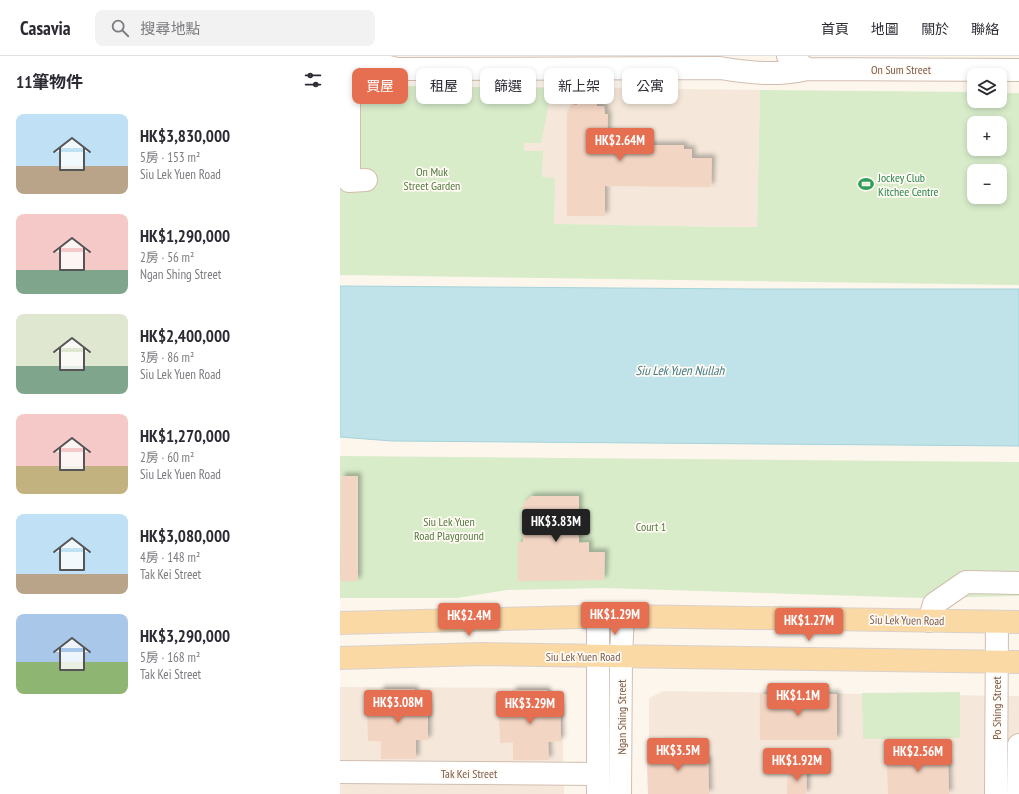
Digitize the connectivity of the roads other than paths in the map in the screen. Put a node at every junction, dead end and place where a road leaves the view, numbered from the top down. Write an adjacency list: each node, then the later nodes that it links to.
1 (347, 56): 8 (street)
2 (361, 56): 5 (street, On Sum Street)
3 (745, 56): 5 (street)
4 (788, 56): 6 (street)
5 (720, 68): 6 (street, On Sum Street)
6 (807, 69): 7 (street, On Sum Street)
7 (1019, 70)
8 (366, 180)
9 (1019, 583): 12 (street)
10 (598, 616): 11 (main road, Siu Lek Yuen Road); 15 (main road, Siu Lek Yuen Road); 16 (street, Ngan Shing Street)
11 (623, 616): 12 (main road, Siu Lek Yuen Road); 17 (street, Ngan Shing Street)
12 (929, 620): 13 (main road, Siu Lek Yuen Road)
13 (996, 622): 14 (main road, Siu Lek Yuen Road); 19 (street, Po Shing Street)
14 (1019, 622)
15 (340, 623)
16 (598, 656): 17 (main road, Siu Lek Yuen Road); 18 (main road, Siu Lek Yuen Road); 23 (street, Ngan Shing Street)
17 (621, 656): 19 (main road, Siu Lek Yuen Road); 24 (street, Ngan Shing Street)
18 (340, 658)
19 (996, 661): 20 (main road, Siu Lek Yuen Road); 25 (street, Po Shing Street)
20 (1019, 662)
21 (1019, 756): 26 (street)
22 (340, 772): 23 (street, Tak Kei Street)
23 (598, 784)
24 (620, 794)
25 (996, 794)
26 (1018, 794)

